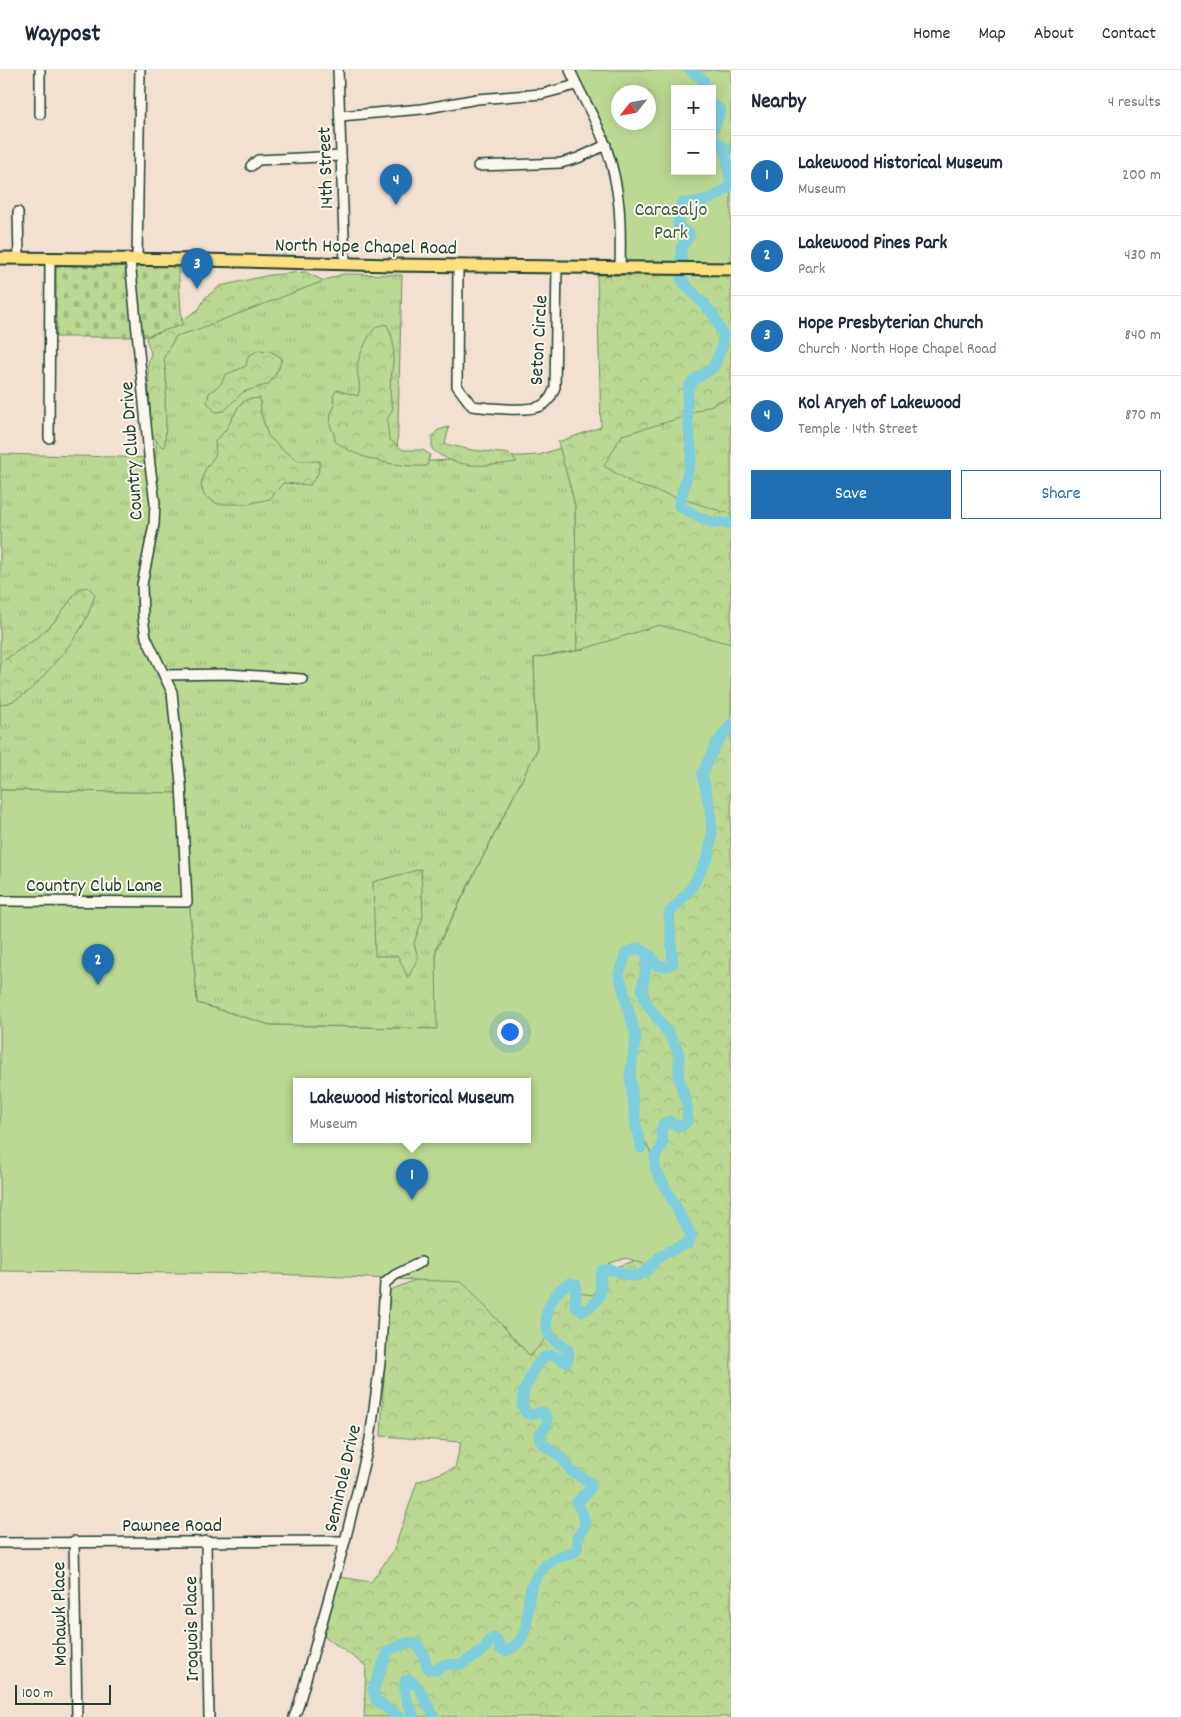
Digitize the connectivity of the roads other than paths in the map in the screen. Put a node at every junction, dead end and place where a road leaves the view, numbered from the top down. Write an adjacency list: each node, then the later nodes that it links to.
1 (40, 70): 6 (street)
2 (140, 70): 16 (street, Country Club Drive)
3 (338, 70): 7 (street, 14th Street)
4 (570, 70): 5 (street)
5 (576, 85): 7 (street); 8 (street)
6 (40, 114)
7 (340, 116): 9 (street, 14th Street)
8 (606, 145): 11 (street); 20 (street)
9 (341, 156): 10 (street); 17 (street, 14th Street)
10 (251, 166)
11 (478, 166)
12 (18, 212): 14 (street)
13 (0, 258): 14 (main road, North Hope Chapel Road)
14 (19, 258): 15 (main road, North Hope Chapel Road)
15 (50, 258): 16 (main road, North Hope Chapel Road); 22 (street)
16 (134, 260): 17 (main road, North Hope Chapel Road); 23 (street, Country Club Drive)
17 (345, 264): 18 (main road, North Hope Chapel Road)
18 (458, 266): 19 (main road, North Hope Chapel Road); 19 (street, Seton Circle)
19 (557, 267): 20 (main road, North Hope Chapel Road)
20 (620, 268): 21 (main road, North Hope Chapel Road)
21 (731, 268)
22 (49, 438)
23 (164, 675): 24 (street); 26 (street, Country Club Drive)
24 (302, 679)
25 (0, 901): 26 (street, Country Club Lane)
26 (188, 902)
27 (421, 1262): 29 (street, Seminole Drive)
28 (206, 1540): 29 (street, Pawnee Road); 30 (street, Pawnee Road); 33 (street, Iroquois Place)
29 (345, 1540): 34 (street, Seminole Drive)
30 (74, 1541): 31 (street, Pawnee Road); 32 (street, Mohawk Place)
31 (0, 1543)
32 (77, 1717)
33 (208, 1717)
34 (294, 1717)

